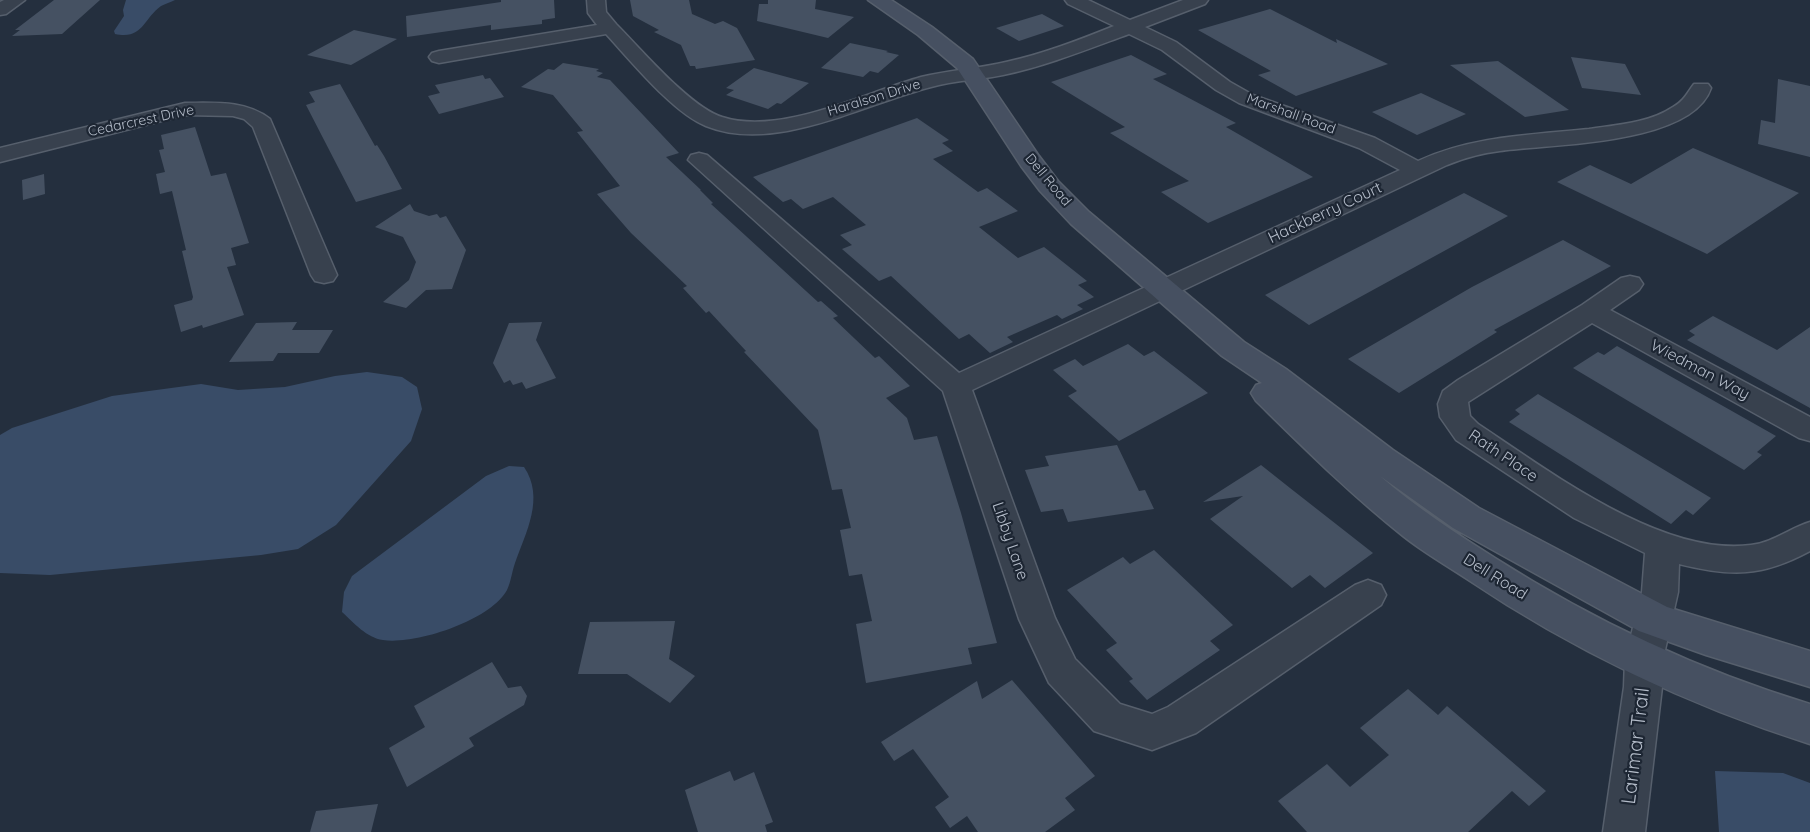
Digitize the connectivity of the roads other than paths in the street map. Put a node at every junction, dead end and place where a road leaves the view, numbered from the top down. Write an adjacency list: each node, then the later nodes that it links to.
1 (16, 0): 6 (street)
2 (596, 0): 8 (street, Haralson Drive)
3 (878, 0): 10 (street, Dell Road)
4 (1074, 0): 7 (street, Marshall Road)
5 (1199, 0): 7 (street, Haralson Drive)
6 (0, 10)
7 (1131, 27): 10 (street, Haralson Drive); 14 (street, Marshall Road)
8 (610, 28): 9 (street); 10 (street, Haralson Drive)
9 (439, 57)
10 (972, 73): 17 (street, Dell Road)
11 (1701, 88): 14 (street, Hackberry Court)
12 (0, 155): 15 (street, Cedarcrest Drive)
13 (699, 160): 20 (street, Libby Lane)
14 (1417, 170): 17 (street, Hackberry Court)
15 (324, 275)
16 (1630, 284): 18 (street, Rath Place)
17 (1164, 289): 19 (street, Dell Road); 20 (street, Hackberry Court)
18 (1591, 311): 21 (street, Wiedman Way); 23 (street, Rath Place)
19 (1233, 349): 25 (street, Dell Road); 26 (street, Dell Road)
20 (956, 386): 24 (street, Libby Lane)
21 (1810, 430)
22 (1810, 535): 23 (street, Rath Place)
23 (1663, 546): 25 (street, Larimar Trail)
24 (1368, 595)
25 (1653, 619): 26 (street, Larimar Trail); 27 (street, Dell Road)
26 (1644, 659): 28 (street, Dell Road); 29 (street, Larimar Trail)
27 (1810, 669)
28 (1810, 724)
29 (1624, 832)

